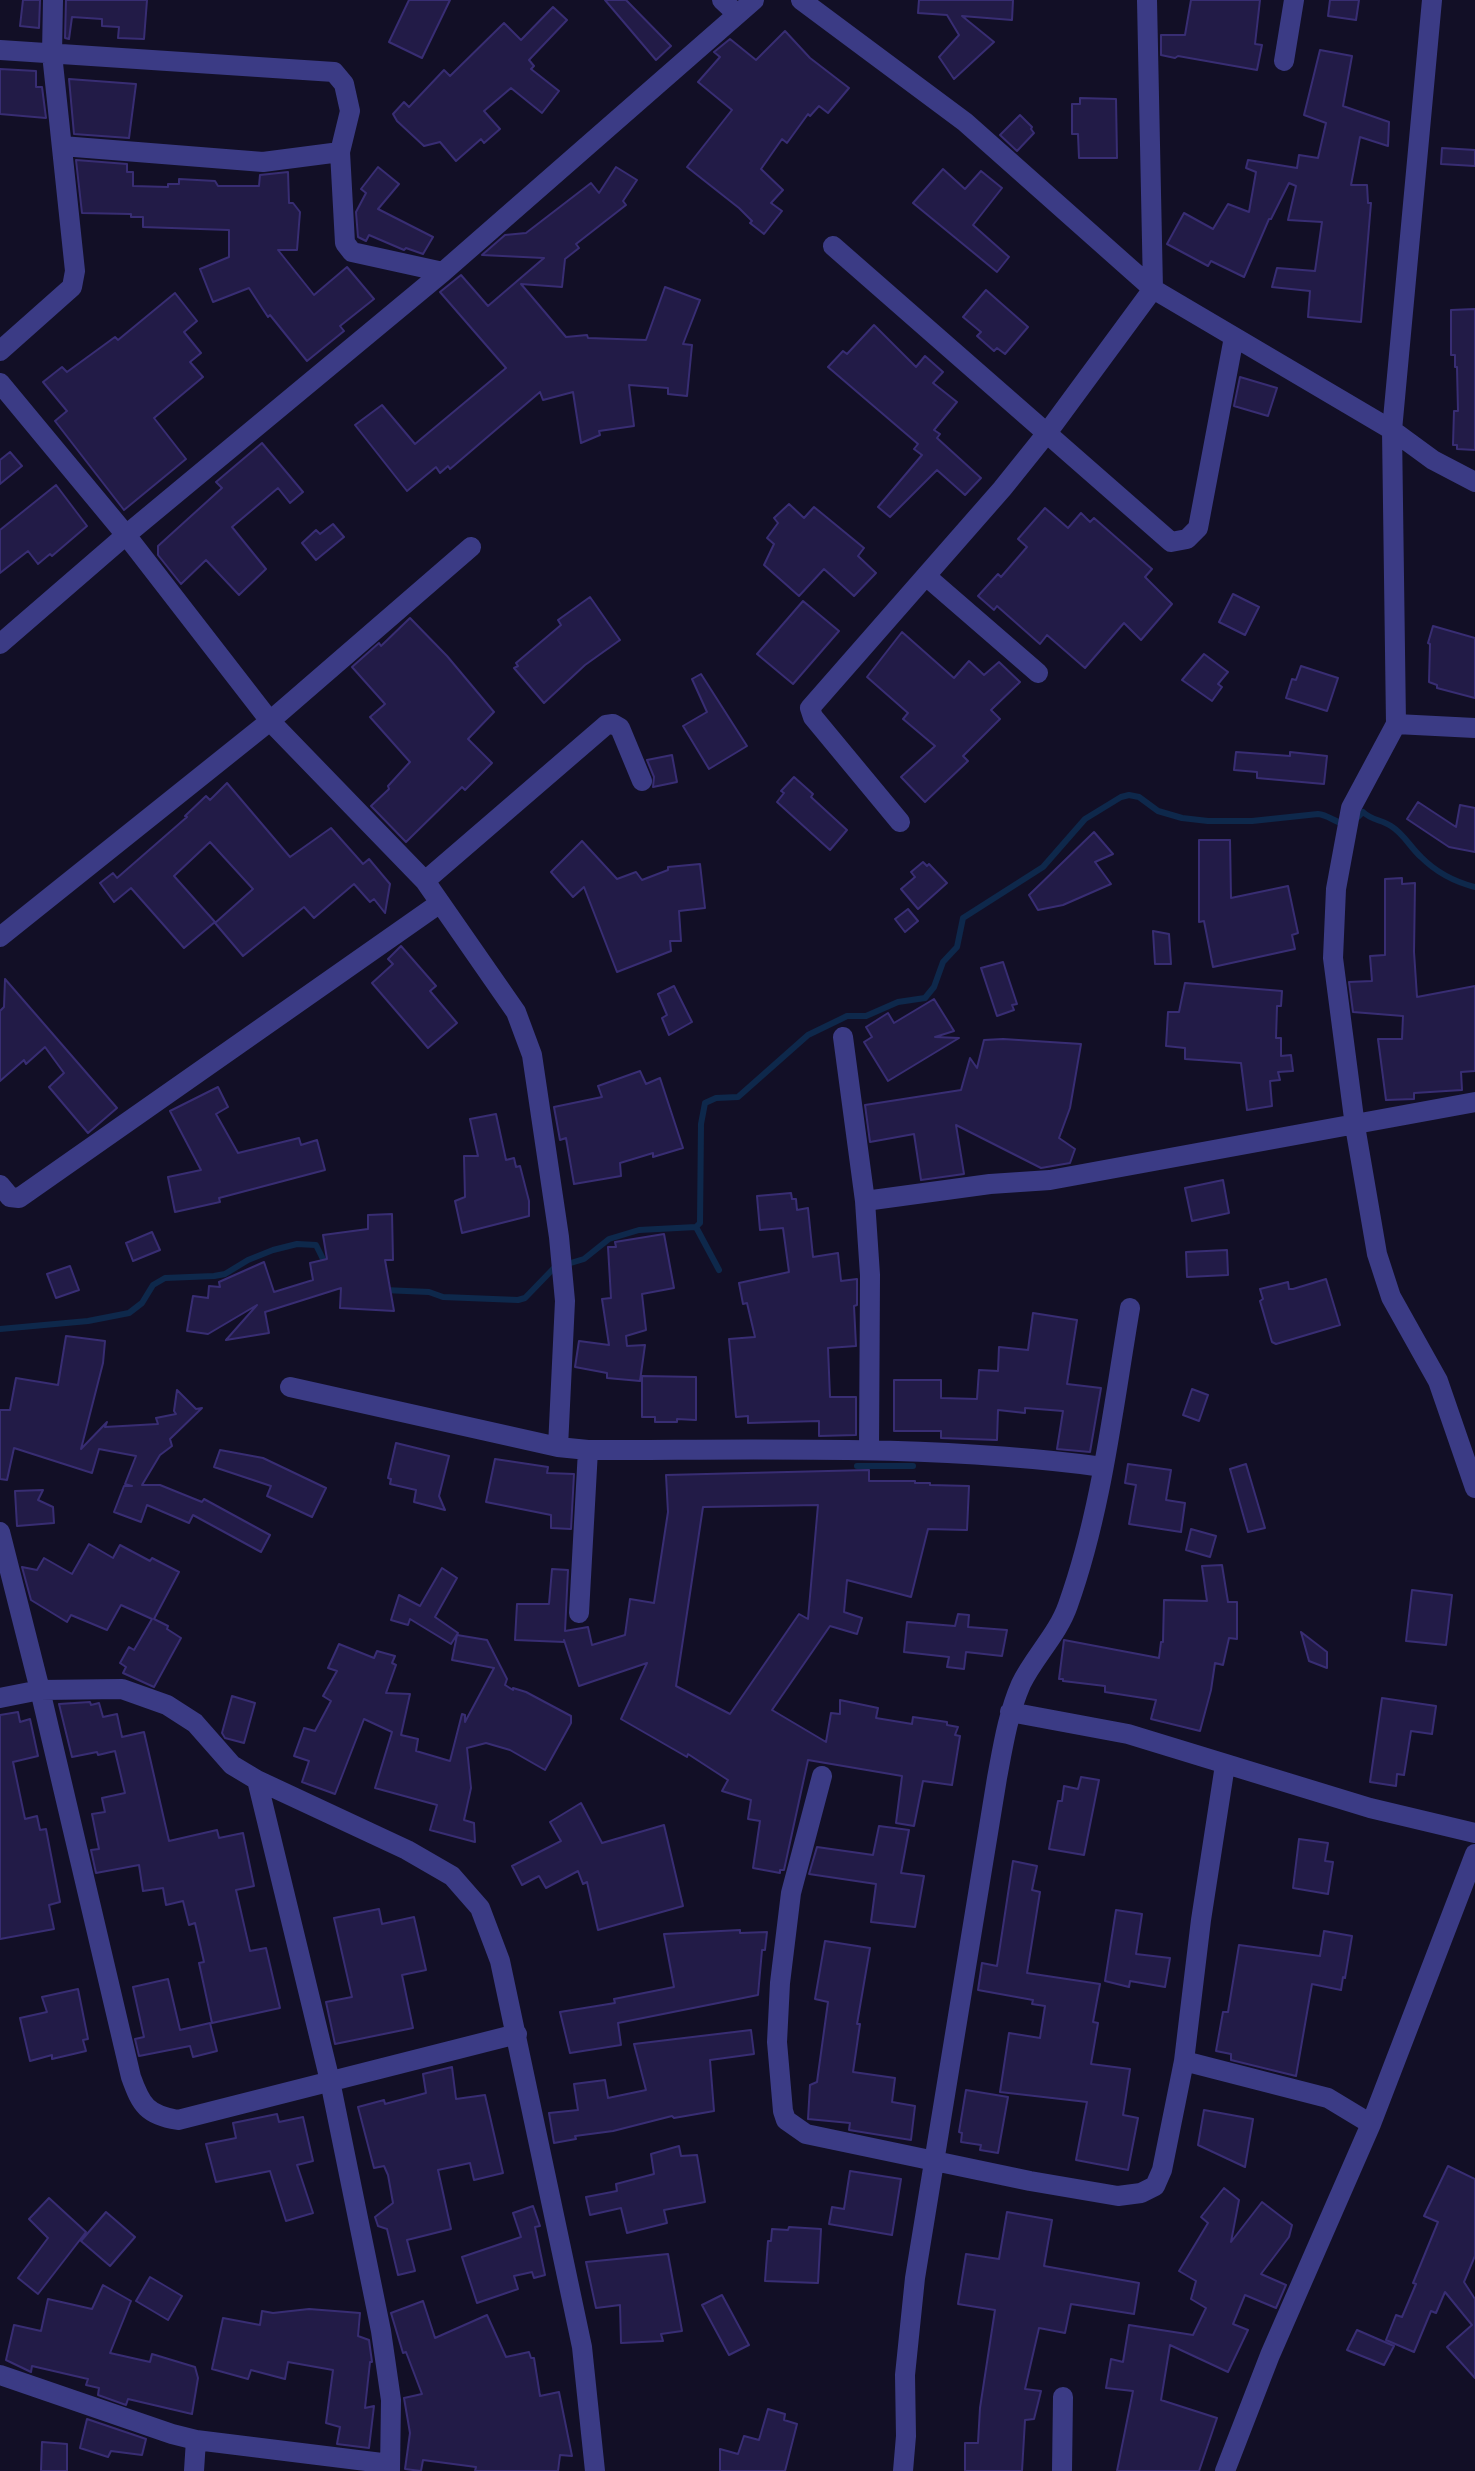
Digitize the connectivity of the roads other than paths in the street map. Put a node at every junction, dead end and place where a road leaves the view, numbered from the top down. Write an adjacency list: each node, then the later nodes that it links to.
1 (53, 0): 10 (street)
2 (722, 0): 8 (street)
3 (754, 0): 8 (street)
4 (801, 0): 16 (street)
5 (1147, 0): 16 (street)
6 (1294, 0): 11 (street)
7 (1432, 0): 20 (street)
8 (737, 14): 15 (street)
9 (0, 50): 10 (street)
10 (52, 54): 12 (street); 13 (street)
11 (1284, 61)
12 (62, 146): 13 (street); 18 (street)
13 (340, 152): 15 (street)
14 (833, 246): 21 (street)
15 (443, 272): 23 (street)
16 (1153, 289): 17 (street); 21 (street)
17 (1234, 337): 20 (street); 21 (street)
18 (0, 351)
19 (0, 383): 23 (street)
20 (1392, 430): 22 (street); 29 (street)
21 (1047, 433): 25 (street)
22 (1475, 482)
23 (126, 535): 26 (street); 28 (street)
24 (471, 547): 28 (street)
25 (926, 576): 27 (street); 32 (street)
26 (0, 644)
27 (1038, 673)
28 (270, 721): 33 (street); 35 (street)
29 (1396, 724): 30 (street); 38 (street)
30 (1475, 728)
31 (642, 781): 33 (street)
32 (900, 822)
33 (425, 881): 34 (street)
34 (440, 903): 39 (street); 43 (street)
35 (0, 937)
36 (843, 1037): 40 (street)
37 (1475, 1102): 38 (street)
38 (1355, 1126): 40 (street); 47 (street)
39 (0, 1185)
40 (865, 1201): 45 (street)
41 (1130, 1308): 46 (street)
42 (290, 1387): 43 (street)
43 (558, 1447): 44 (street)
44 (588, 1450): 45 (street); 49 (street)
45 (869, 1450): 46 (street)
46 (1103, 1467): 52 (street)
47 (1475, 1488)
48 (0, 1532): 50 (street)
49 (579, 1613)
50 (40, 1690): 51 (street); 55 (street); 60 (street)
51 (0, 1698)
52 (1010, 1712): 53 (street); 62 (street)
53 (1225, 1765): 56 (street); 59 (street)
54 (822, 1776): 62 (street)
55 (257, 1780): 58 (street); 60 (street)
56 (1475, 1833)
57 (1475, 1854): 61 (street)
58 (517, 2034): 60 (street); 68 (street)
59 (1184, 2061): 61 (street); 62 (street)
60 (330, 2081): 66 (street)
61 (1371, 2124): 71 (street)
62 (935, 2162): 69 (street)
63 (0, 2375): 65 (street)
64 (1063, 2397): 70 (street)
65 (196, 2440): 66 (street); 67 (street)
66 (390, 2467)
67 (194, 2471)
68 (595, 2471)
69 (903, 2471)
70 (1062, 2471)
71 (1225, 2471)

